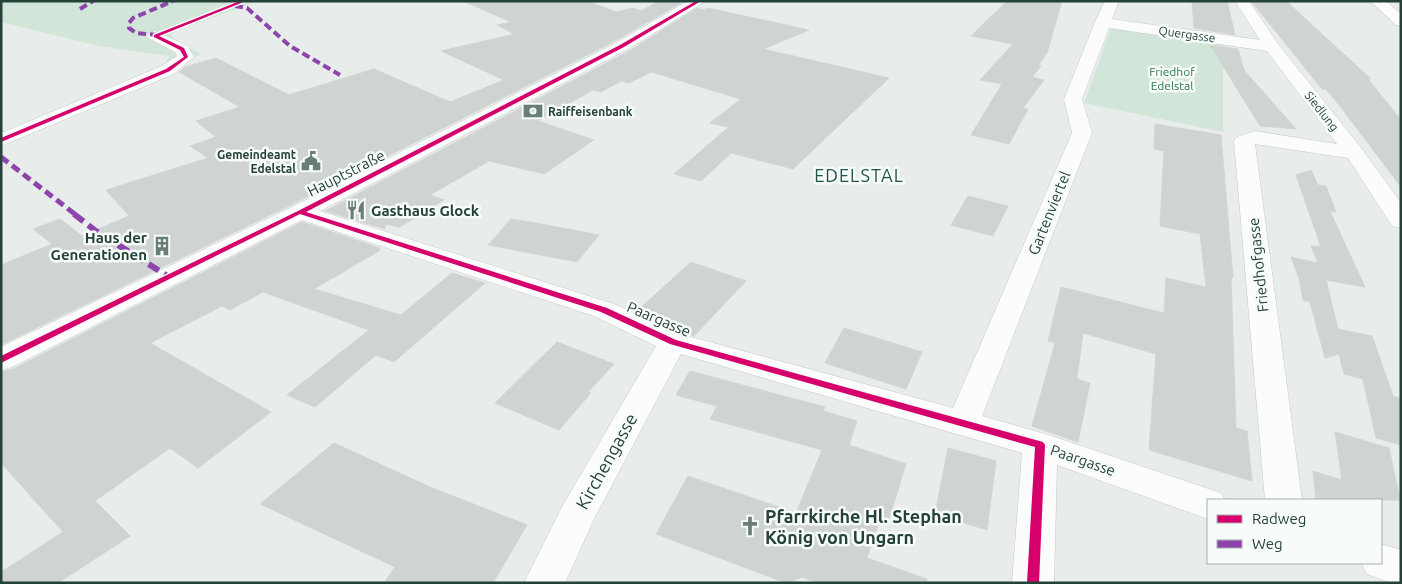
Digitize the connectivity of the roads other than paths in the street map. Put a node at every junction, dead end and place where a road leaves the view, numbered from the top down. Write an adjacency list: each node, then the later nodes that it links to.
1 (699, 1): 10 (street, Hauptstraße)
2 (1242, 1): 7 (street, Siedlung)
3 (1377, 1): 5 (street)
4 (1107, 12): 7 (street, Quergasse); 14 (street, Gartenviertel)
5 (1401, 22)
6 (155, 36): 8 (street)
7 (1272, 47): 9 (street, Siedlung)
8 (1, 140)
9 (1355, 153): 11 (street, Siedlung); 16 (street, Friedhofgasse)
10 (300, 212): 12 (street, Paargasse); 13 (street, Hauptstraße)
11 (1401, 221)
12 (673, 342): 14 (street, Paargasse); 20 (street, Kirchengasse)
13 (1, 360)
14 (963, 423): 15 (street, Paargasse)
15 (1040, 445): 17 (street, Paargasse); 21 (street)
16 (1284, 499)
17 (1207, 504)
18 (1382, 562): 19 (street)
19 (1401, 568)
20 (544, 583)
21 (1033, 583)

